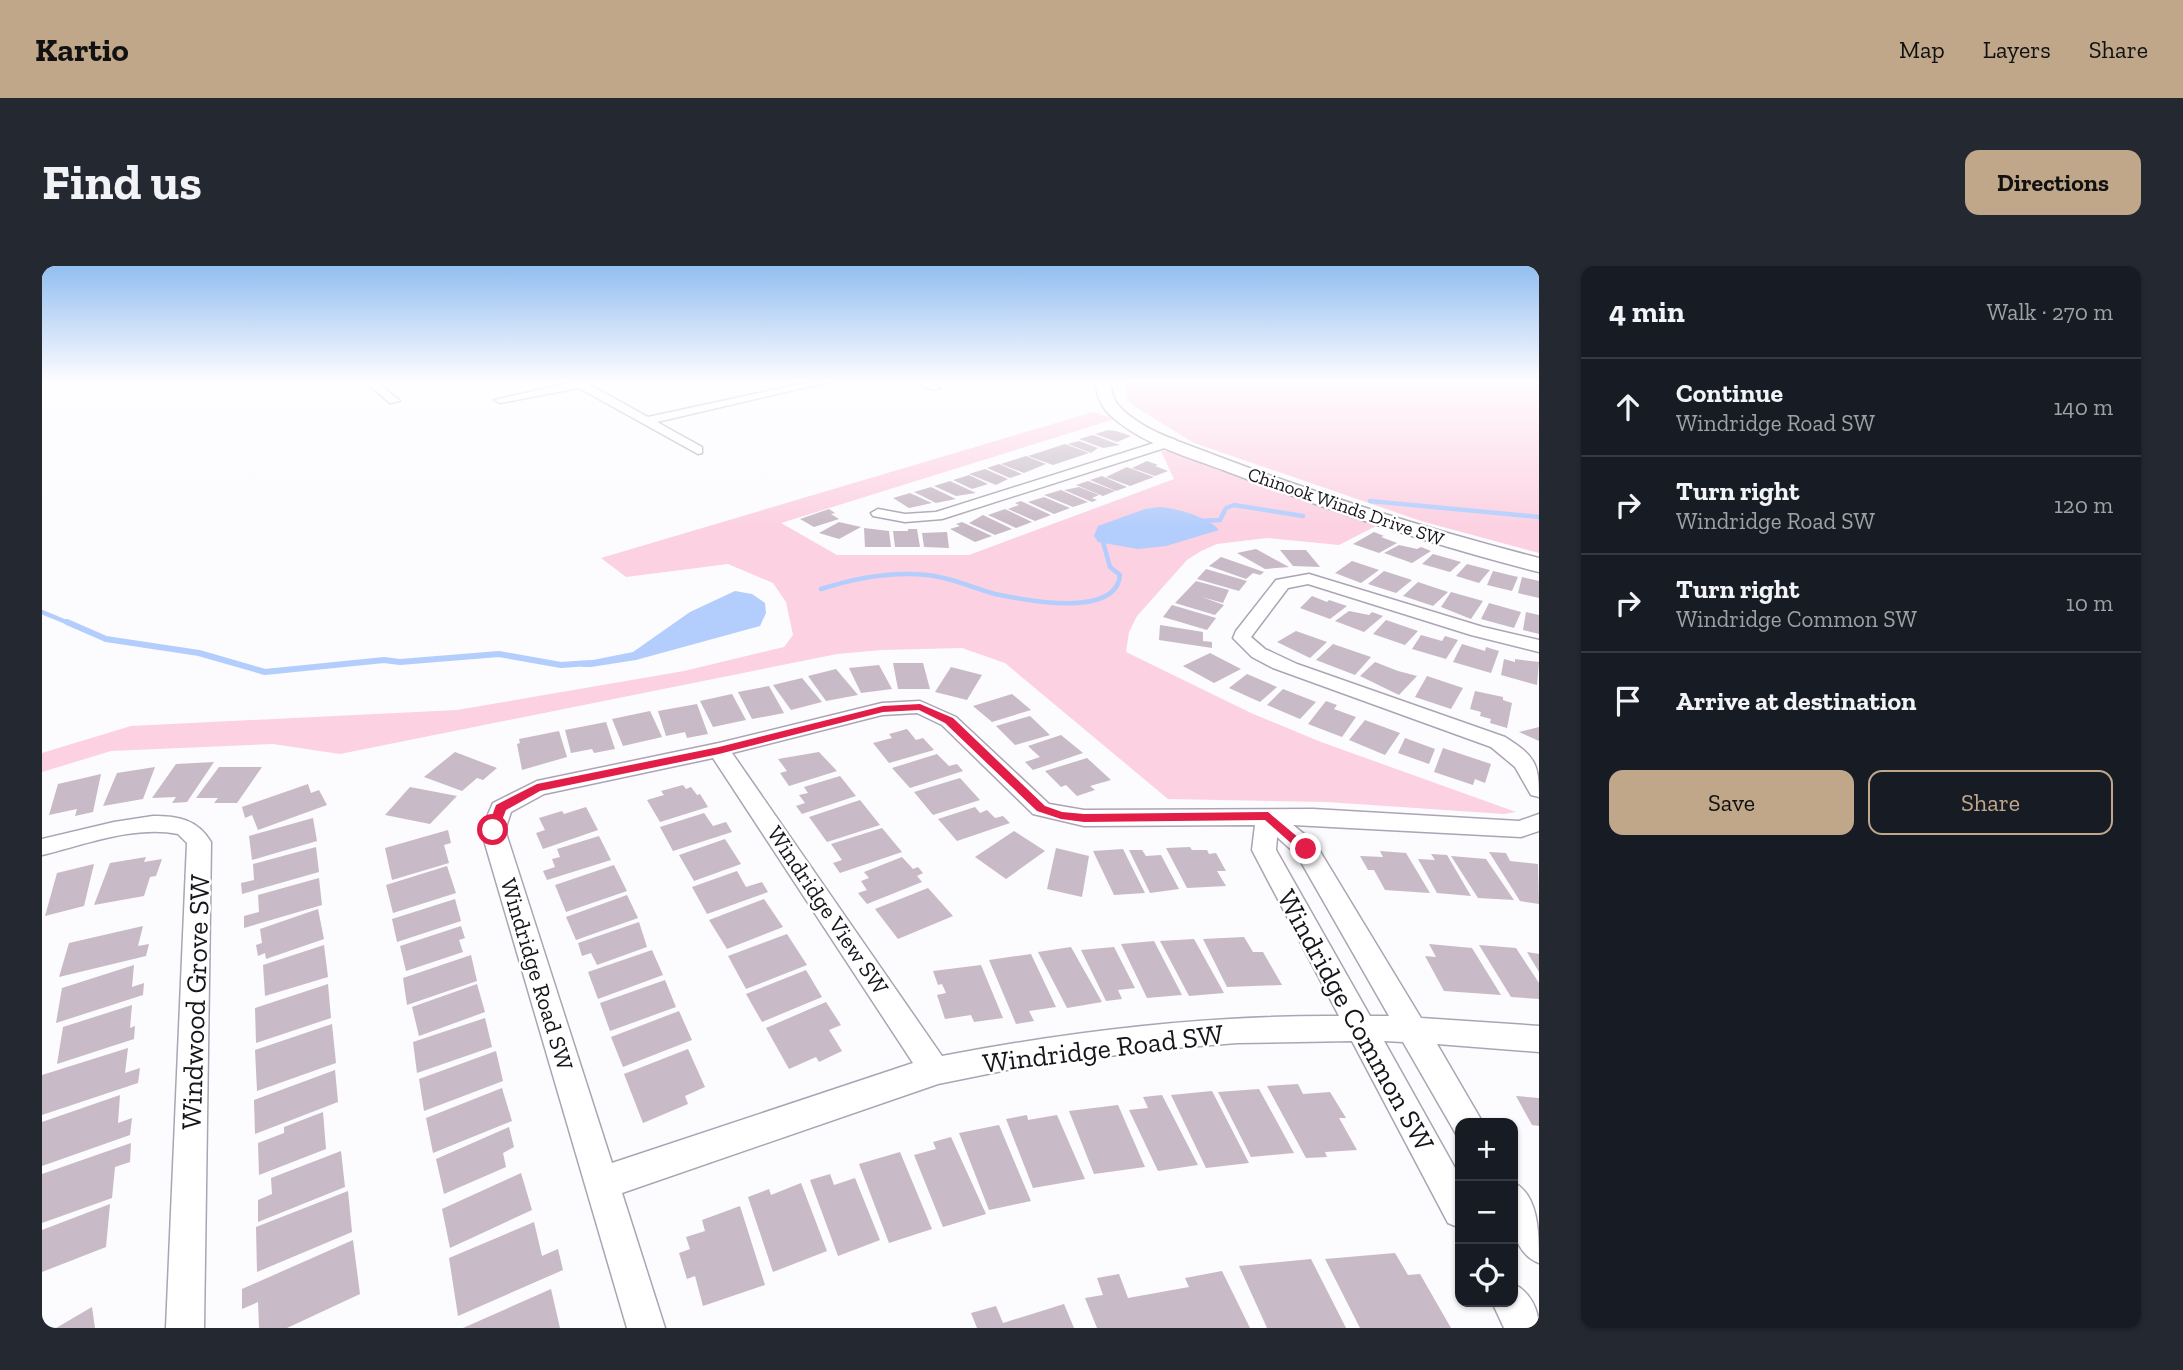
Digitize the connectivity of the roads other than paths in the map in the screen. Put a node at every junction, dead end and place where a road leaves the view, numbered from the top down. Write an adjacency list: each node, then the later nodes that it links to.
1 (662, 430): 4 (street)
2 (1147, 430): 3 (street, Chinook Winds Drive SW)
3 (1170, 442): 5 (street); 6 (street, Chinook Winds Drive SW)
4 (698, 450)
5 (878, 513)
6 (1539, 565)
7 (1539, 646): 9 (street)
8 (719, 750): 10 (street, Windridge Road SW); 16 (street, Windridge View SW); 18 (street, Windridge Road SW)
9 (1539, 790)
10 (1268, 816): 11 (street, Windridge Road SW); 13 (street, Windridge Common SW); 14 (street, Windridge Common SW)
11 (1539, 822)
12 (42, 847): 23 (street, Windwood Grove SW)
13 (1362, 1029): 14 (street, Windridge Road SW); 16 (street, Windridge Road SW); 19 (street, Windridge Common SW)
14 (1411, 1030): 15 (street, Windridge Road SW); 17 (street, Windridge Common SW)
15 (1539, 1039)
16 (935, 1070): 18 (street, Windridge Road SW)
17 (1464, 1118)
18 (601, 1183): 24 (street, Windridge Road SW)
19 (1455, 1202)
20 (1518, 1208): 21 (street)
21 (1539, 1245)
22 (1513, 1307): 25 (street)
23 (185, 1328)
24 (646, 1328)
25 (1525, 1328)

